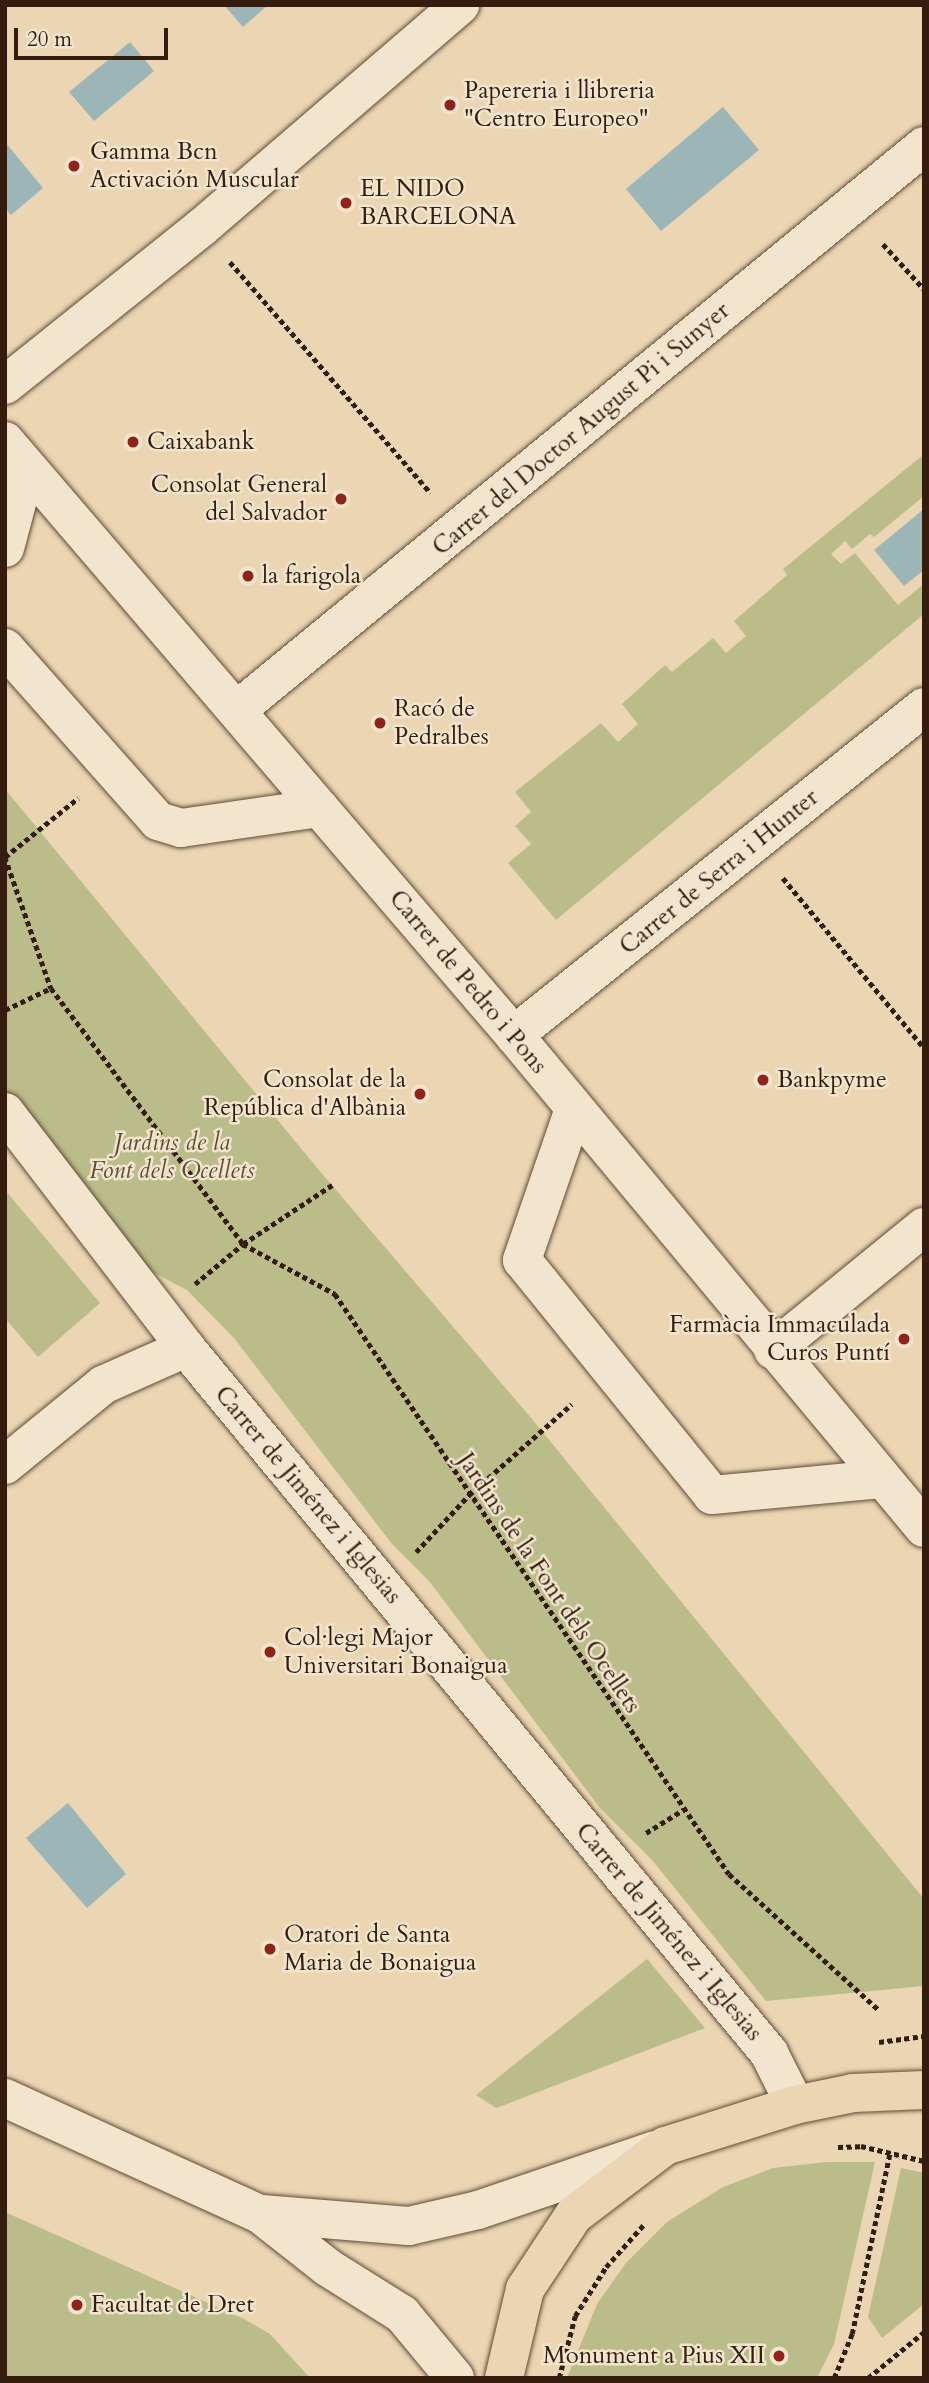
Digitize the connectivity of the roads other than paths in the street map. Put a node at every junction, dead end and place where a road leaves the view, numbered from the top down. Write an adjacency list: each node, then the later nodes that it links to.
1 (460, 5): 3 (street)
2 (924, 146): 8 (street, Carrer del Doctor August Pi i Sunyer)
3 (5, 384)
4 (16, 455): 5 (street); 8 (street, Carrer de Pedro i Pons)
5 (5, 548)
6 (5, 649): 9 (street)
7 (924, 707): 10 (street, Carrer de Serra i Hunter)
8 (237, 710): 9 (street, Carrer de Pedro i Pons)
9 (320, 808): 10 (street, Carrer de Pedro i Pons)
10 (514, 1035): 11 (street, Carrer de Pedro i Pons)
11 (574, 1109): 15 (street, Carrer de Pedro i Pons); 17 (street)
12 (5, 1112): 14 (street, Carrer de Jiménez i Iglesias)
13 (924, 1227): 15 (street)
14 (186, 1348): 16 (street); 21 (street, Carrer de Jiménez i Iglesias)
15 (773, 1350): 17 (street, Carrer de Pedro i Pons)
16 (5, 1465)
17 (881, 1479): 18 (street, Carrer de Pedro i Pons)
18 (924, 1528)
19 (924, 2090): 21 (main road)
20 (5, 2098): 23 (street)
21 (795, 2105): 22 (main road)
22 (665, 2146): 23 (street); 25 (main road)
23 (260, 2214): 24 (street)
24 (455, 2378)
25 (505, 2378)

